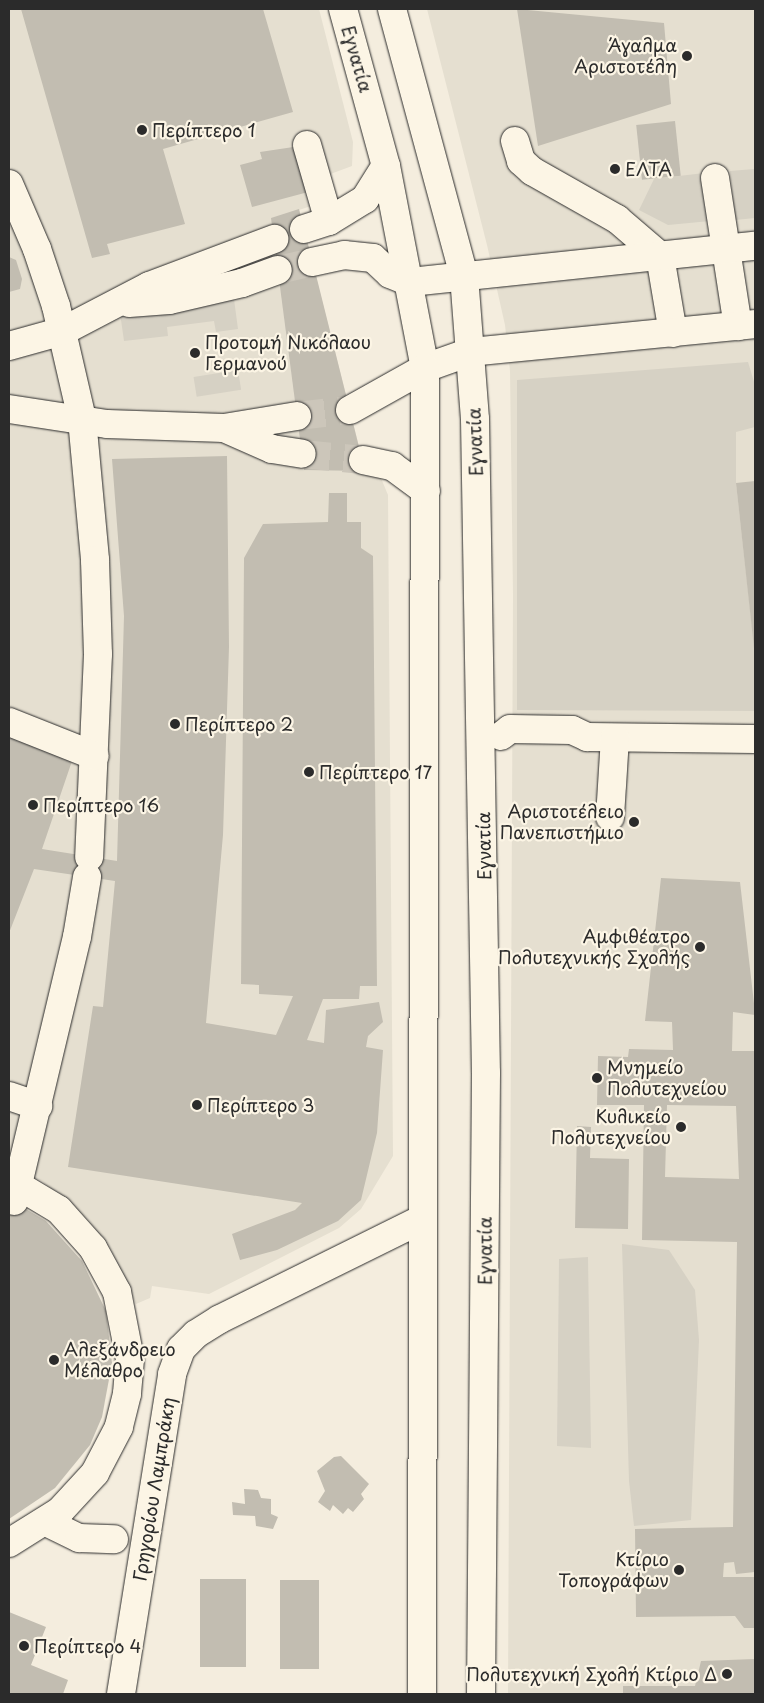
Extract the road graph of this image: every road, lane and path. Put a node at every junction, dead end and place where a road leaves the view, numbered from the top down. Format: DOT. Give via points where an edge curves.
graph roads {
  1 [pos="343,9"];
  2 [pos="392,9"];
  3 [pos="515,141"];
  4 [pos="307,145"];
  5 [pos="386,166"];
  6 [pos="715,178"];
  7 [pos="9,184"];
  8 [pos="274,239"];
  9 [pos="755,246"];
  10 [pos="725,250"];
  11 [pos="660,256"];
  12 [pos="312,262"];
  13 [pos="278,270"];
  14 [pos="464,276"];
  15 [pos="410,282"];
  16 [pos="118,303"];
  17 [pos="746,325"];
  18 [pos="63,331"];
  19 [pos="673,333"];
  20 [pos="9,346"];
  21 [pos="470,352"];
  22 [pos="424,368"];
  23 [pos="9,408"];
  24 [pos="350,410"];
  25 [pos="297,416"];
  26 [pos="82,419"];
  27 [pos="224,428"];
  28 [pos="302,454"];
  29 [pos="363,460"];
  30 [pos="426,491"];
  31 [pos="9,722"];
  32 [pos="491,736"];
  33 [pos="615,738"];
  34 [pos="755,739"];
  35 [pos="95,756"];
  36 [pos="610,818"];
  37 [pos="9,1096"];
  38 [pos="38,1106"];
  39 [pos="14,1188"];
  40 [pos="422,1218"];
  41 [pos="46,1522"];
  42 [pos="114,1539"];
  43 [pos="9,1542"];
  44 [pos="121,1694"];
  45 [pos="422,1694"];
  46 [pos="481,1694"];
  1 -- 5 [label="main road, Εγνατία"];
  2 -- 14 [label="main road, Εγνατία"];
  3 -- 11 [label="main road" via="521,160 532,171 617,218"];
  4 -- 5 [label="main road" via="317,225 370,195"];
  5 -- 15 [label="main road, Εγνατία"];
  6 -- 10 [label="main road"];
  7 -- 18 [label="main road" via="37,249"];
  8 -- 16 [label="main road" via="196,266"];
  9 -- 10 [label="main road"];
  10 -- 11 [label="main road"];
  10 -- 17 [label="main road"];
  11 -- 14 [label="main road"];
  11 -- 19 [label="main road"];
  12 -- 15 [label="main road" via="344,255 373,258 390,274"];
  13 -- 16 [label="main road" via="242,283 169,300"];
  14 -- 15 [label="main road"];
  14 -- 21 [label="main road, Εγνατία"];
  15 -- 22 [label="main road, Εγνατία"];
  16 -- 18 [label="main road"];
  17 -- 19 [label="main road"];
  18 -- 20 [label="main road"];
  18 -- 26 [label="main road"];
  19 -- 21 [label="main road"];
  21 -- 22 [label="main road"];
  21 -- 32 [label="main road, Εγνατία"];
  22 -- 24 [label="main road"];
  22 -- 30 [label="main road, Εγνατία"];
  23 -- 26 [label="main road"];
  25 -- 27 [label="main road"];
  26 -- 27 [label="main road" via="107,424"];
  26 -- 35 [label="main road" via="97,597"];
  27 -- 28 [label="main road" via="272,449"];
  29 -- 30 [label="main road" via="392,466"];
  30 -- 40 [label="main road, Εγνατία"];
  31 -- 35 [label="main road"];
  32 -- 33 [label="main road" via="510,729 572,730 587,737"];
  32 -- 46 [label="main road, Εγνατία"];
  33 -- 34 [label="main road"];
  33 -- 36 [label="main road"];
  35 -- 38 [label="main road" via="88,867 77,937"];
  37 -- 38 [label="main road"];
  38 -- 39 [label="main road"];
  39 -- 41 [label="main road" via="59,1210 94,1248 117,1292 129,1342 127,1394 113,1440 84,1487"];
  40 -- 44 [label="main road, Γρηγορίου Λαμπράκη" via="220,1319 196,1334 181,1349 172,1374"];
  40 -- 45 [label="main road, Εγνατία"];
  41 -- 42 [label="main road" via="79,1538"];
  41 -- 43 [label="main road"];
}
